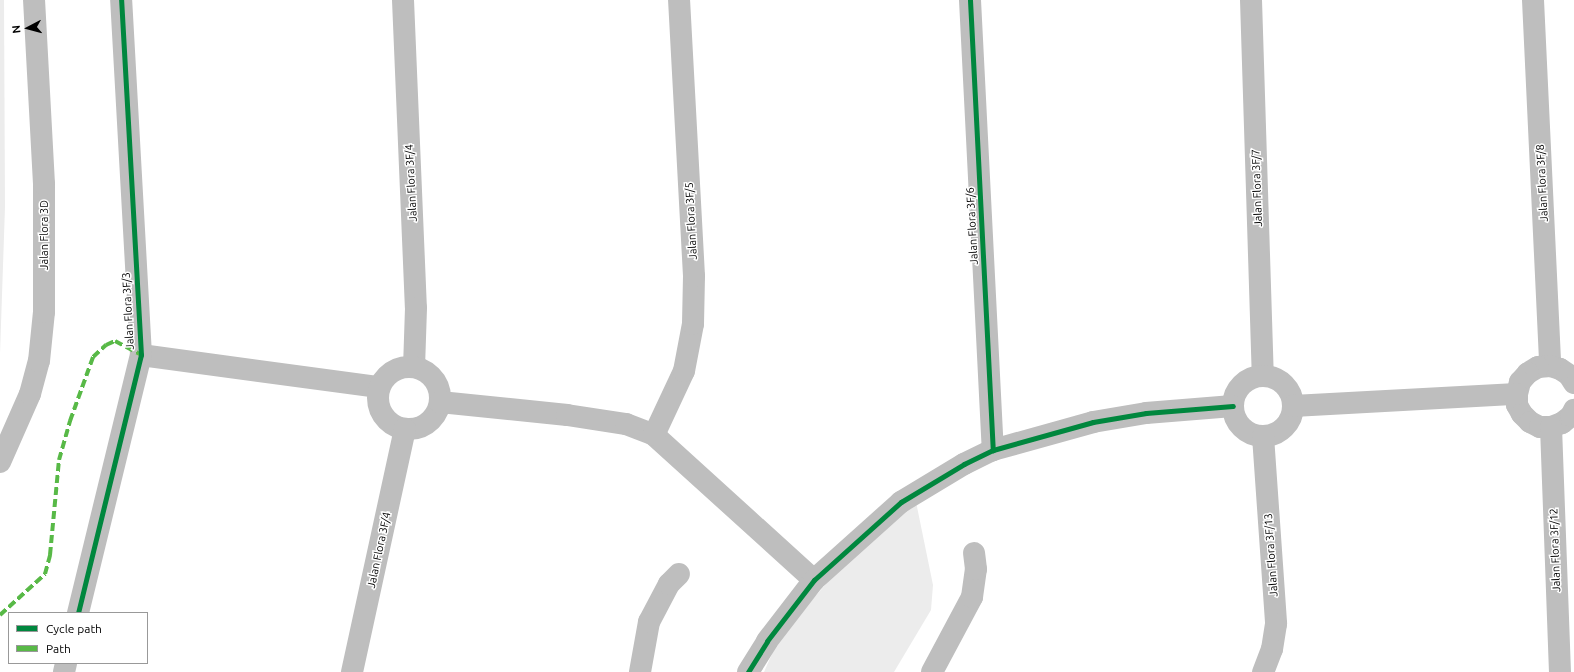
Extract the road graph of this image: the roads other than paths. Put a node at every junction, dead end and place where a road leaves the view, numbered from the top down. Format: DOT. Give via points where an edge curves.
graph roads {
  1 [pos="34,0"];
  2 [pos="121,0"];
  3 [pos="402,0"];
  4 [pos="679,0"];
  5 [pos="970,0"];
  6 [pos="1251,0"];
  7 [pos="1533,0"];
  8 [pos="141,355"];
  9 [pos="1550,366"];
  10 [pos="414,367"];
  11 [pos="1263,376"];
  12 [pos="1574,383"];
  13 [pos="379,387"];
  14 [pos="1517,394"];
  15 [pos="440,402"];
  16 [pos="1233,406"];
  17 [pos="1293,406"];
  18 [pos="1574,410"];
  19 [pos="1551,427"];
  20 [pos="405,429"];
  21 [pos="654,435"];
  22 [pos="1263,436"];
  23 [pos="993,450"];
  24 [pos="0,462"];
  25 [pos="974,553"];
  26 [pos="680,574"];
  27 [pos="814,580"];
  28 [pos="78,612"];
  29 [pos="352,672"];
  30 [pos="640,672"];
  31 [pos="748,672"];
  32 [pos="932,672"];
  33 [pos="1264,672"];
  34 [pos="1560,672"];
  1 -- 24 [label="street, Jalan Flora 3D" via="44,184 44,312 39,361 30,394"];
  2 -- 8 [label="street, Jalan Flora 3F/3"];
  3 -- 10 [label="street, Jalan Flora 3F/4" via="416,301"];
  4 -- 21 [label="street, Jalan Flora 3F/5" via="694,276 693,324 684,371"];
  5 -- 23 [label="street, Jalan Flora 3F/6"];
  6 -- 11 [label="street, Jalan Flora 3F/7"];
  7 -- 9 [label="street, Jalan Flora 3F/8"];
  8 -- 13 [label="street"];
  8 -- 28 [label="street, Jalan Flora 3F/3"];
  9 -- 12 [label="street" via="1569,374"];
  9 -- 14 [label="street" via="1538,367 1528,373 1520,382"];
  10 -- 13 [label="street" via="392,371"];
  10 -- 15 [label="street" via="423,370 433,379"];
  11 -- 16 [label="street" via="1252,378 1242,385 1235,395"];
  11 -- 17 [label="street" via="1284,385 1291,395"];
  13 -- 20 [label="street" via="379,409 385,419 394,426"];
  14 -- 17 [label="street"];
  14 -- 19 [label="street" via="1517,405 1530,422 1540,427"];
  15 -- 20 [label="street" via="437,411 428,422 415,429"];
  15 -- 21 [label="street" via="567,415 626,424"];
  16 -- 22 [label="street" via="1242,428 1251,434"];
  16 -- 23 [label="street" via="1146,413 1093,422"];
  17 -- 22 [label="street" via="1284,428 1274,434"];
  18 -- 19 [label="street" via="1562,423"];
  19 -- 34 [label="street, Jalan Flora 3F/12"];
  20 -- 29 [label="street, Jalan Flora 3F/4"];
  21 -- 27 [label="street"];
  22 -- 33 [label="street, Jalan Flora 3F/13" via="1276,624 1272,649"];
  23 -- 27 [label="street" via="964,464 901,502"];
  25 -- 32 [label="street" via="976,569 972,597"];
  26 -- 30 [label="street" via="668,584 649,622"];
  27 -- 31 [label="street" via="767,641"];
}
